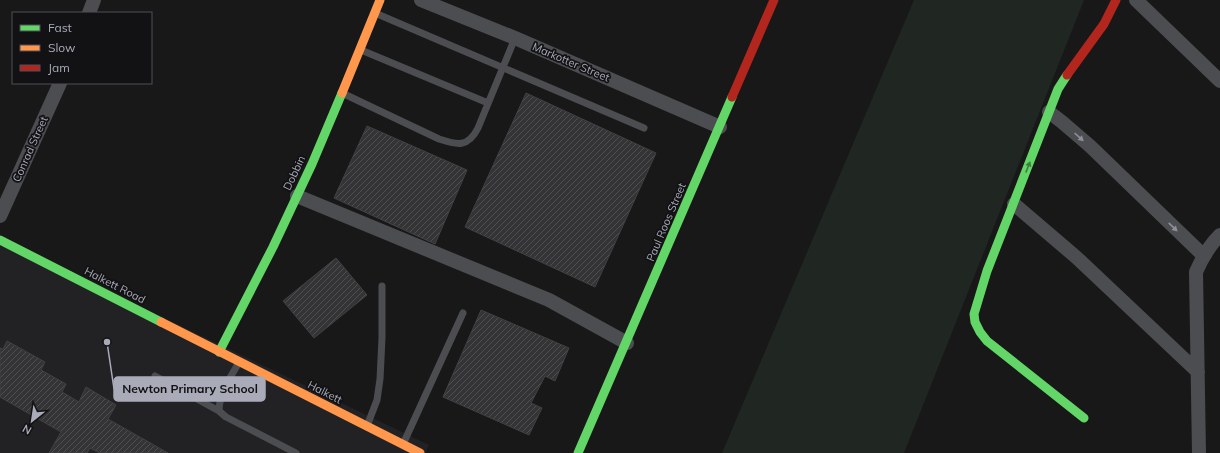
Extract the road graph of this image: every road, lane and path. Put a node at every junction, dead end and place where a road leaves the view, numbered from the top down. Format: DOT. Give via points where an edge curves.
graph roads {
  1 [pos="94,0"];
  2 [pos="380,0"];
  3 [pos="421,0"];
  4 [pos="774,0"];
  5 [pos="1116,0"];
  6 [pos="1136,0"];
  7 [pos="89,12"];
  8 [pos="375,13"];
  9 [pos="515,38"];
  10 [pos="360,50"];
  11 [pos="503,67"];
  12 [pos="1220,81"];
  13 [pos="60,84"];
  14 [pos="342,93"];
  15 [pos="488,103"];
  16 [pos="1049,112"];
  17 [pos="720,126"];
  18 [pos="644,128"];
  19 [pos="297,196"];
  20 [pos="1014,204"];
  21 [pos="0,216"];
  22 [pos="1220,235"];
  23 [pos="0,240"];
  24 [pos="1204,256"];
  25 [pos="382,286"];
  26 [pos="463,313"];
  27 [pos="626,343"];
  28 [pos="219,352"];
  29 [pos="239,362"];
  30 [pos="1198,372"];
  31 [pos="155,376"];
  32 [pos="219,410"];
  33 [pos="1084,418"];
  34 [pos="367,426"];
  35 [pos="403,444"];
  36 [pos="296,453"];
  37 [pos="420,453"];
  38 [pos="578,453"];
  39 [pos="1199,453"];
  1 -- 7 [label="street"];
  2 -- 8 [label="street, Dobbin"];
  3 -- 9 [label="street, Markotter Street"];
  4 -- 17 [label="street, Paul Roos Street"];
  5 -- 16 [label="street" via="1065,76"];
  6 -- 12 [label="street"];
  8 -- 10 [label="street, Dobbin"];
  8 -- 11 [label="lane"];
  9 -- 11 [label="lane"];
  9 -- 17 [label="street, Markotter Street"];
  10 -- 14 [label="street, Dobbin"];
  10 -- 15 [label="lane"];
  11 -- 15 [label="lane"];
  11 -- 18 [label="lane"];
  13 -- 21 [label="street, Conrad Street"];
  14 -- 15 [label="lane" via="438,139 461,144 474,136"];
  14 -- 19 [label="street, Dobbin"];
  20 -- 16 [label="street, one-way"];
  16 -- 24 [label="street, one-way" via="1090,146"];
  17 -- 27 [label="street, Paul Roos Street"];
  19 -- 27 [label="street" via="549,300"];
  19 -- 28 [label="street, Dobbin"];
  20 -- 30 [label="street" via="1076,257"];
  20 -- 33 [label="street" via="987,271 974,314 975,322 980,332 1002,354"];
  22 -- 24 [label="street"];
  23 -- 28 [label="street, Halkett Road"];
  24 -- 30 [label="street" via="1196,272"];
  25 -- 34 [label="lane" via="380,379 377,400"];
  26 -- 35 [label="lane"];
  27 -- 38 [label="street, Paul Roos Street"];
  28 -- 29 [label="street, Halkett"];
  29 -- 32 [label="lane" via="227,382"];
  29 -- 34 [label="street, Halkett"];
  30 -- 39 [label="street"];
  31 -- 32 [label="lane"];
  32 -- 36 [label="lane" via="226,417"];
  34 -- 35 [label="street, Halkett"];
  35 -- 37 [label="street, Halkett"];
}
